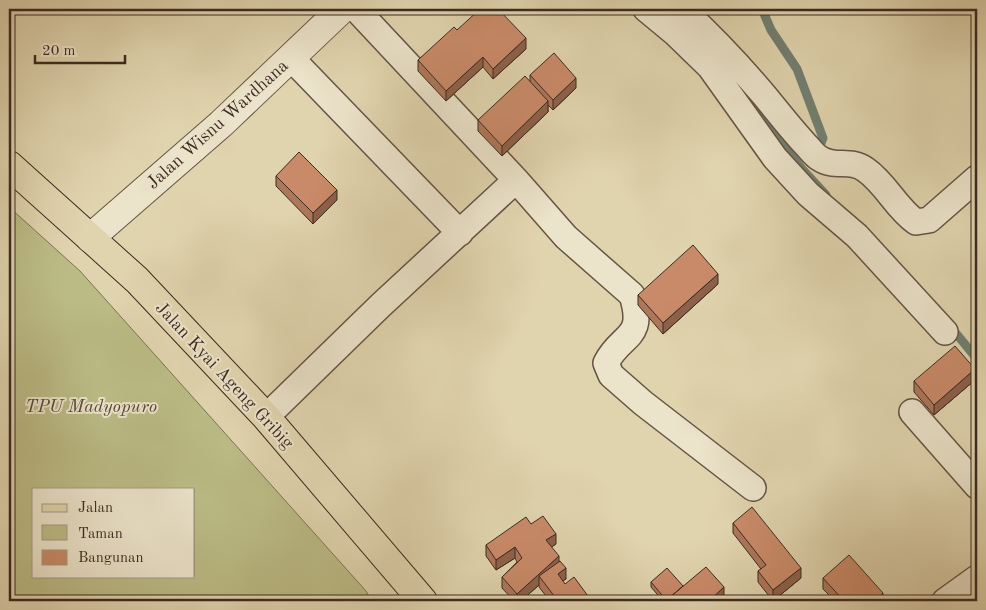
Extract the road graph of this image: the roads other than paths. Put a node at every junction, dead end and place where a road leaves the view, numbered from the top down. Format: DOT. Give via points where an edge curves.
graph roads {
  1 [pos="342,9"];
  2 [pos="356,9"];
  3 [pos="646,9"];
  4 [pos="682,9"];
  5 [pos="291,58"];
  6 [pos="9,165"];
  7 [pos="816,170"];
  8 [pos="977,178"];
  9 [pos="516,180"];
  10 [pos="460,233"];
  11 [pos="90,238"];
  12 [pos="945,332"];
  13 [pos="912,412"];
  14 [pos="266,417"];
  15 [pos="977,486"];
  16 [pos="753,488"];
  17 [pos="977,578"];
  18 [pos="423,601"];
  19 [pos="945,601"];
  1 -- 5 [label="street, Jalan Wisnu Wardhana"];
  2 -- 9 [label="street"];
  3 -- 7 [label="street" via="710,67 775,158"];
  4 -- 7 [label="street" via="747,75"];
  5 -- 10 [label="street"];
  5 -- 11 [label="street, Jalan Wisnu Wardhana"];
  6 -- 11 [label="main road, Jalan Kyai Ageng Gribig"];
  7 -- 8 [label="street" via="849,162 865,168 916,222 929,220"];
  7 -- 12 [label="street" via="858,236"];
  9 -- 10 [label="street"];
  9 -- 16 [label="street" via="566,237 632,295 636,308 634,331 610,355 606,363 611,375"];
  10 -- 14 [label="street"];
  11 -- 14 [label="main road, Jalan Kyai Ageng Gribig" via="137,280"];
  13 -- 15 [label="street"];
  14 -- 18 [label="main road, Jalan Kyai Ageng Gribig"];
  17 -- 19 [label="street"];
}
